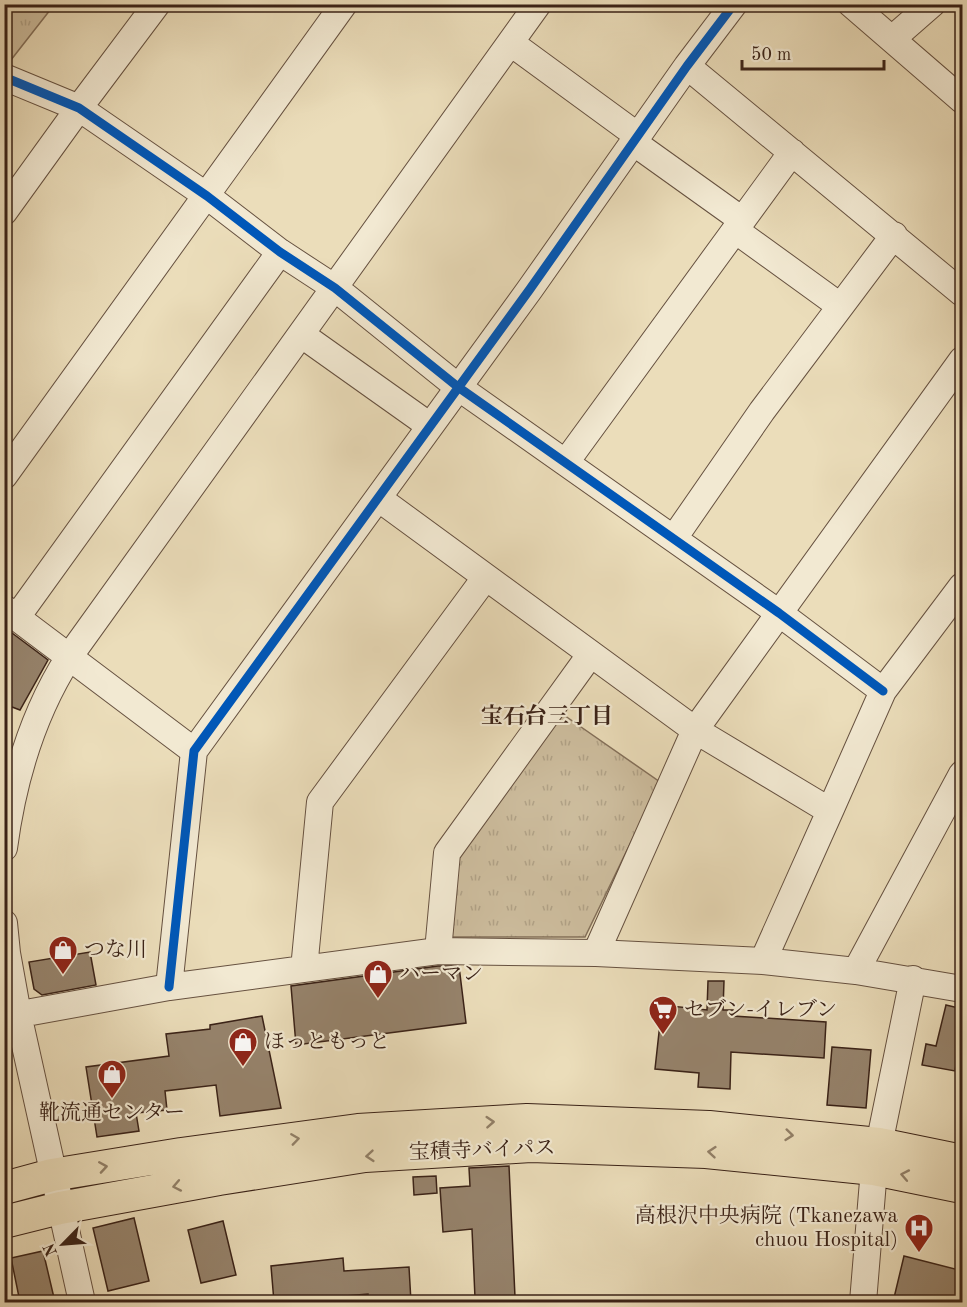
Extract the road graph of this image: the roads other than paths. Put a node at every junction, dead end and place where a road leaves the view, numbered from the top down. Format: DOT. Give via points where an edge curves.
graph roads {
  1 [pos="157,4"];
  2 [pos="344,4"];
  3 [pos="538,4"];
  4 [pos="734,4"];
  5 [pos="851,4"];
  6 [pos="932,4"];
  7 [pos="892,39"];
  8 [pos="511,43"];
  9 [pos="687,66"];
  10 [pos="4,78"];
  11 [pos="963,100"];
  12 [pos="78,108"];
  13 [pos="635,139"];
  14 [pos="792,152"];
  15 [pos="207,196"];
  16 [pos="4,212"];
  17 [pos="738,225"];
  18 [pos="894,235"];
  19 [pos="280,252"];
  20 [pos="335,288"];
  21 [pos="963,293"];
  22 [pos="840,306"];
  23 [pos="302,335"];
  24 [pos="963,360"];
  25 [pos="458,387"];
  26 [pos="430,426"];
  27 [pos="566,462"];
  28 [pos="4,476"];
  29 [pos="378,498"];
  30 [pos="674,538"];
  31 [pos="485,578"];
  32 [pos="963,586"];
  33 [pos="11,612"];
  34 [pos="780,613"];
  35 [pos="590,655"];
  36 [pos="69,657"];
  37 [pos="883,691"];
  38 [pos="695,730"];
  39 [pos="195,751"];
  40 [pos="963,774"];
  41 [pos="830,811"];
  42 [pos="4,848"];
  43 [pos="4,923"];
  44 [pos="438,951"];
  45 [pos="596,953"];
  46 [pos="763,961"];
  47 [pos="304,969"];
  48 [pos="856,971"];
  49 [pos="913,979"];
  50 [pos="169,987"];
  51 [pos="963,989"];
  52 [pos="11,1016"];
  53 [pos="876,1157"];
  54 [pos="963,1161"];
  55 [pos="52,1175"];
  56 [pos="963,1187"];
  57 [pos="4,1188"];
  58 [pos="60,1208"];
  59 [pos="4,1222"];
  60 [pos="82,1302"];
  61 [pos="863,1302"];
  1 -- 12 [label="street"];
  2 -- 15 [label="street"];
  3 -- 8 [label="street"];
  4 -- 9 [label="street"];
  5 -- 7 [label="street"];
  6 -- 7 [label="street"];
  7 -- 11 [label="street"];
  8 -- 13 [label="street"];
  8 -- 20 [label="street"];
  9 -- 13 [label="street"];
  9 -- 14 [label="street"];
  10 -- 12 [label="street"];
  12 -- 15 [label="street"];
  12 -- 16 [label="street"];
  13 -- 17 [label="street"];
  13 -- 25 [label="street"];
  14 -- 17 [label="street"];
  14 -- 18 [label="street"];
  15 -- 19 [label="street"];
  15 -- 28 [label="street"];
  17 -- 22 [label="street"];
  17 -- 27 [label="street"];
  18 -- 21 [label="street"];
  18 -- 22 [label="street"];
  19 -- 20 [label="street"];
  19 -- 33 [label="street"];
  20 -- 23 [label="street"];
  20 -- 25 [label="street"];
  22 -- 30 [label="street"];
  23 -- 26 [label="street"];
  23 -- 36 [label="street"];
  24 -- 34 [label="street"];
  25 -- 26 [label="street"];
  25 -- 27 [label="street"];
  26 -- 29 [label="street"];
  27 -- 30 [label="street"];
  29 -- 31 [label="street"];
  29 -- 39 [label="street"];
  30 -- 34 [label="street"];
  31 -- 35 [label="street"];
  31 -- 47 [label="street" via="320,802"];
  32 -- 37 [label="street"];
  33 -- 36 [label="street"];
  34 -- 37 [label="street"];
  34 -- 38 [label="street"];
  35 -- 38 [label="street"];
  35 -- 44 [label="street" via="447,853"];
  36 -- 39 [label="street"];
  36 -- 42 [label="street" via="39,710 19,769"];
  37 -- 41 [label="street"];
  38 -- 41 [label="street"];
  38 -- 45 [label="street"];
  39 -- 50 [label="street"];
  40 -- 48 [label="street"];
  41 -- 46 [label="street"];
  43 -- 52 [label="street"];
  44 -- 45 [label="street"];
  44 -- 47 [label="street"];
  45 -- 46 [label="street"];
  46 -- 48 [label="street"];
  47 -- 50 [label="street"];
  48 -- 49 [label="street"];
  49 -- 51 [label="street"];
  49 -- 53 [label="street"];
  50 -- 52 [label="street"];
  52 -- 55 [label="street"];
  53 -- 54 [label="main road, 宝積寺バイパス"];
  55 -- 53 [label="main road, 宝積寺バイパス, one-way" via="358,1130 527,1120 709,1127"];
  56 -- 53 [label="main road, 宝積寺バイパス, one-way"];
  53 -- 58 [label="main road, 宝積寺バイパス, one-way" via="531,1146 365,1156"];
  53 -- 61 [label="street"];
  55 -- 57 [label="main road, 宝積寺バイパス"];
  55 -- 58 [label="street"];
  58 -- 59 [label="main road, 宝積寺バイパス"];
  58 -- 60 [label="street"];
}
